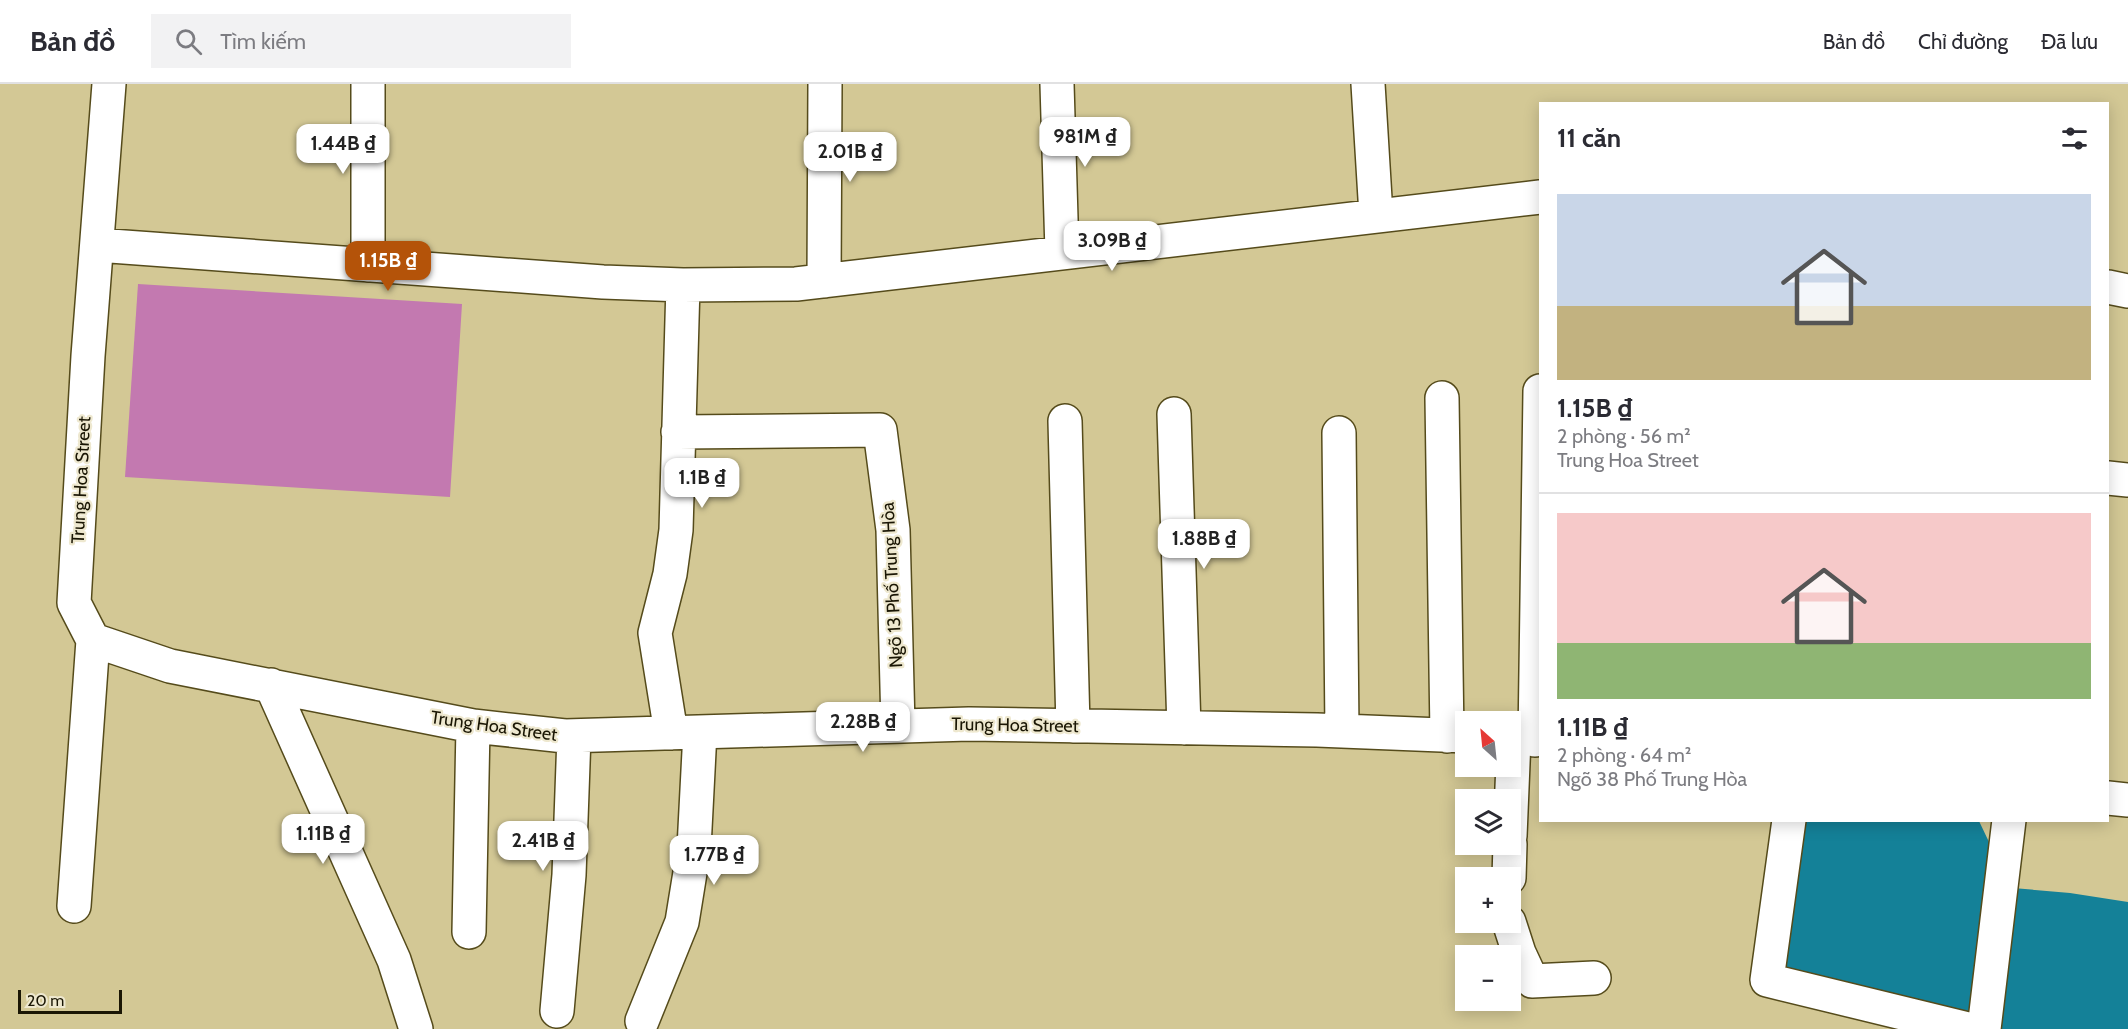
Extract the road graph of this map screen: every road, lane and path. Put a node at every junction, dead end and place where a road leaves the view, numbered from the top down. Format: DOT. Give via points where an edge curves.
graph roads {
  1 [pos="109,84"];
  2 [pos="368,84"];
  3 [pos="825,84"];
  4 [pos="1057,84"];
  5 [pos="1368,84"];
  6 [pos="1539,197"];
  7 [pos="1376,215"];
  8 [pos="97,245"];
  9 [pos="1062,252"];
  10 [pos="368,265"];
  11 [pos="824,281"];
  12 [pos="683,285"];
  13 [pos="2109,287"];
  14 [pos="2128,291"];
  15 [pos="1442,398"];
  16 [pos="1174,414"];
  17 [pos="1539,415"];
  18 [pos="1065,421"];
  19 [pos="678,432"];
  20 [pos="1339,433"];
  21 [pos="2109,478"];
  22 [pos="2128,480"];
  23 [pos="93,640"];
  24 [pos="271,685"];
  25 [pos="1455,712"];
  26 [pos="473,726"];
  27 [pos="898,726"];
  28 [pos="1073,726"];
  29 [pos="1184,728"];
  30 [pos="1342,731"];
  31 [pos="686,732"];
  32 [pos="574,736"];
  33 [pos="1455,736"];
  34 [pos="1525,739"];
  35 [pos="1517,789"];
  36 [pos="2109,798"];
  37 [pos="2128,800"];
  38 [pos="1789,822"];
  39 [pos="2009,822"];
  40 [pos="74,906"];
  41 [pos="469,932"];
  42 [pos="1513,933"];
  43 [pos="1594,978"];
  44 [pos="557,1011"];
  45 [pos="642,1021"];
  46 [pos="416,1029"];
  47 [pos="1968,1029"];
  48 [pos="1984,1029"];
  1 -- 8 [label="street, Trung Hoa Street"];
  2 -- 10 [label="street"];
  3 -- 11 [label="street"];
  4 -- 9 [label="street"];
  5 -- 7 [label="street"];
  6 -- 7 [label="street"];
  7 -- 9 [label="street"];
  8 -- 10 [label="street"];
  8 -- 23 [label="street, Trung Hoa Street" via="74,603"];
  9 -- 11 [label="street"];
  10 -- 12 [label="street"];
  11 -- 12 [label="street"];
  12 -- 19 [label="street"];
  13 -- 14 [label="street"];
  15 -- 25 [label="street"];
  16 -- 29 [label="street"];
  17 -- 34 [label="street"];
  18 -- 28 [label="street"];
  19 -- 27 [label="street, Ngõ 13 Phố Trung Hòa" via="880,430 893,530"];
  19 -- 31 [label="street" via="676,531 655,633"];
  20 -- 30 [label="street"];
  21 -- 22 [label="street"];
  23 -- 24 [label="street, Trung Hoa Street" via="170,666"];
  23 -- 40 [label="street"];
  24 -- 26 [label="street, Trung Hoa Street"];
  24 -- 46 [label="street" via="394,960"];
  26 -- 32 [label="street, Trung Hoa Street"];
  26 -- 41 [label="street"];
  27 -- 28 [label="street, Trung Hoa Street"];
  27 -- 31 [label="street, Trung Hoa Street"];
  28 -- 29 [label="street, Trung Hoa Street"];
  29 -- 30 [label="street, Trung Hoa Street"];
  30 -- 33 [label="street, Trung Hoa Street"];
  31 -- 32 [label="street, Trung Hoa Street"];
  31 -- 45 [label="street" via="694,848 682,922"];
  32 -- 44 [label="street" via="569,875"];
  34 -- 35 [label="street"];
  36 -- 37 [label="street"];
  38 -- 47 [label="street" via="1767,980"];
  39 -- 48 [label="street"];
  42 -- 43 [label="street" via="1532,981"];
}
